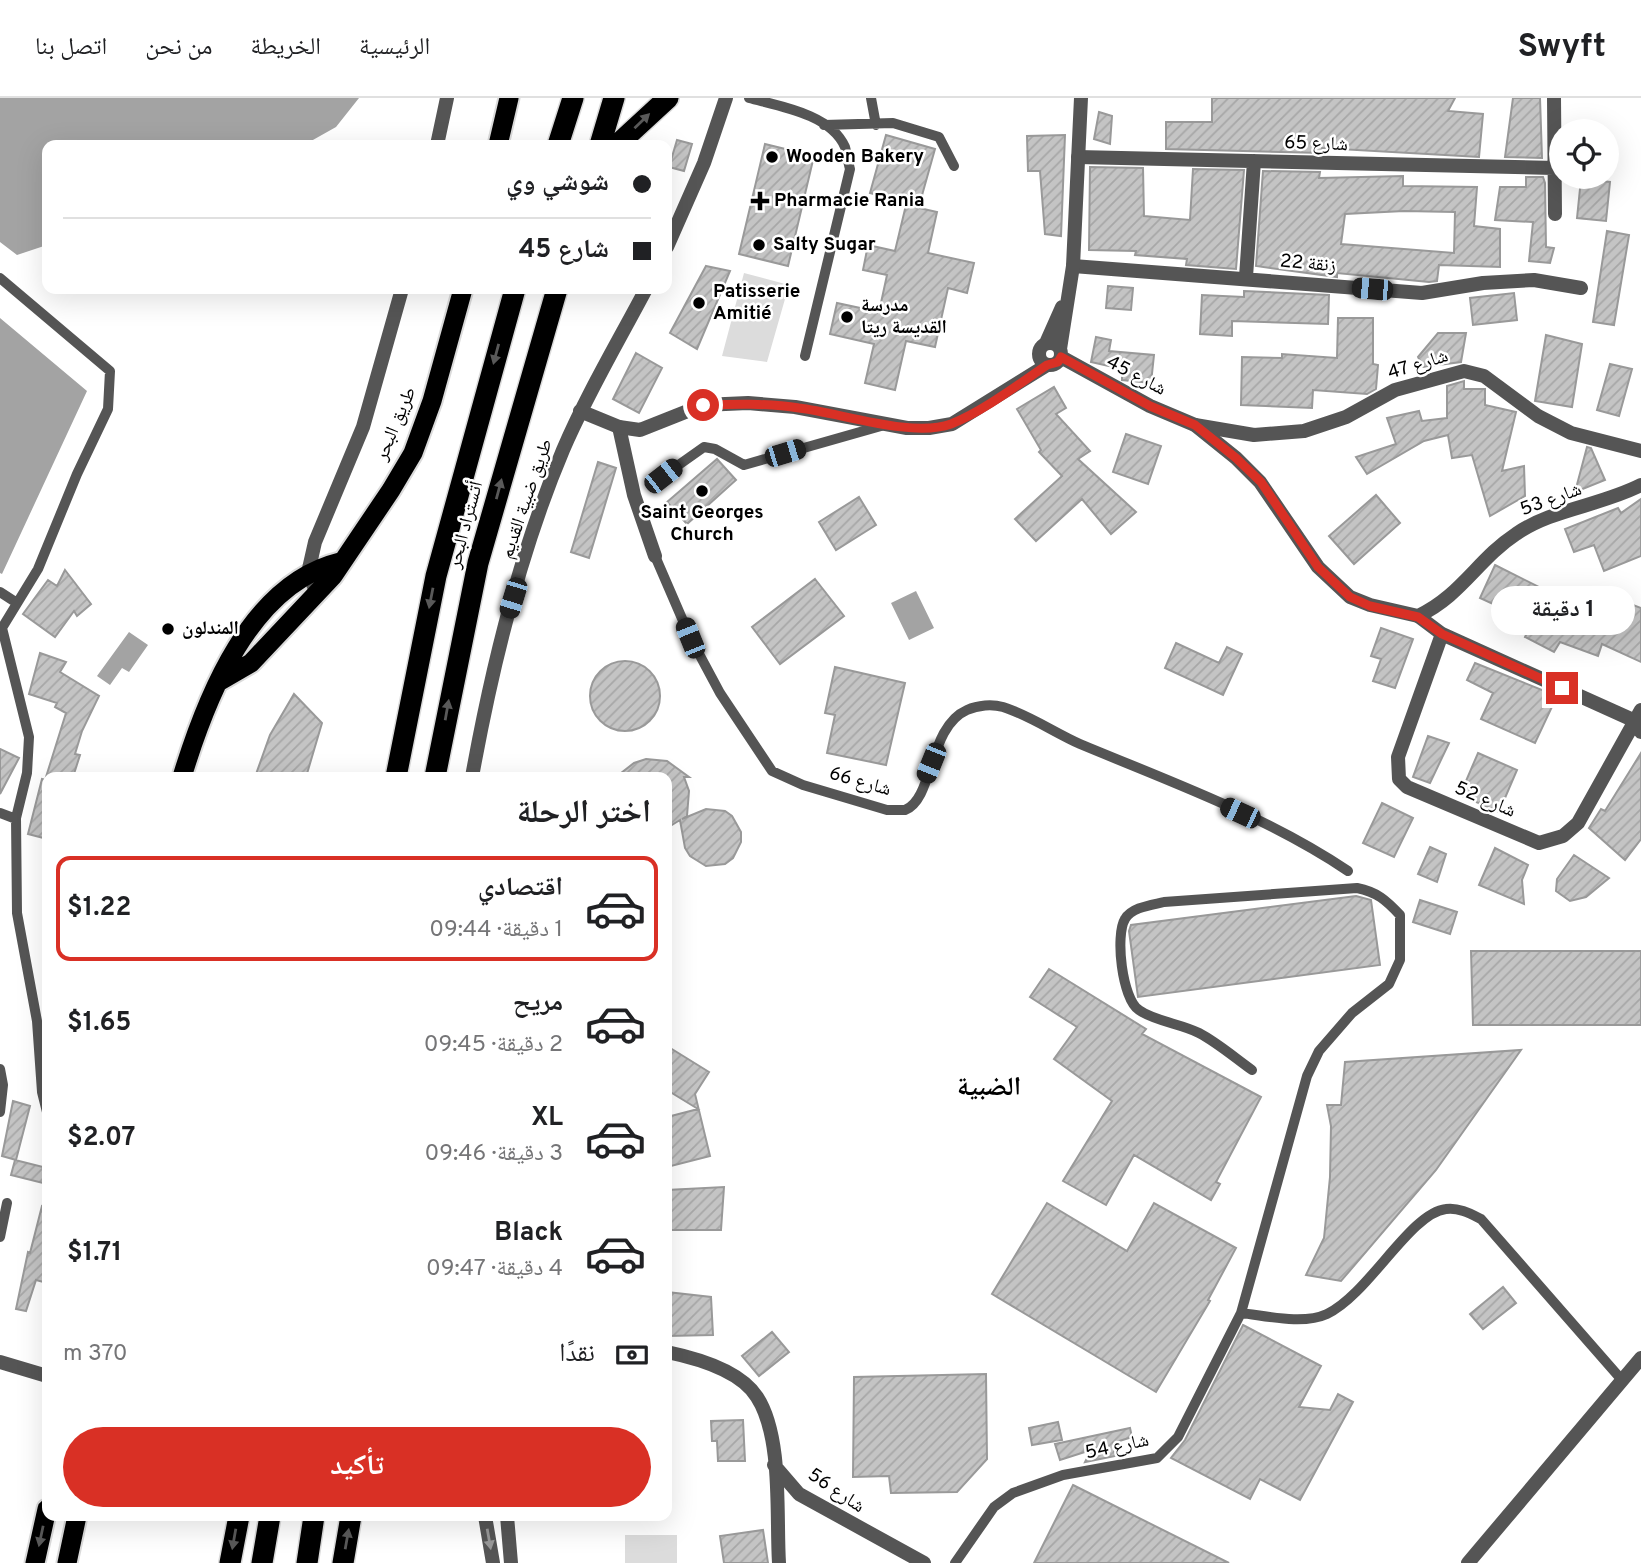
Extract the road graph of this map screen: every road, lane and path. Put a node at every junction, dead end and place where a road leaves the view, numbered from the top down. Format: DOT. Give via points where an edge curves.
graph roads {
  1 [pos="447,98"];
  2 [pos="509,98"];
  3 [pos="573,98"];
  4 [pos="614,98"];
  5 [pos="668,98"];
  6 [pos="726,98"];
  7 [pos="749,98"];
  8 [pos="871,98"];
  9 [pos="1081,98"];
  10 [pos="1554,98"];
  11 [pos="1554,119"];
  12 [pos="824,125"];
  13 [pos="876,125"];
  14 [pos="438,140"];
  15 [pos="499,140"];
  16 [pos="560,140"];
  17 [pos="601,140"];
  18 [pos="622,140"];
  19 [pos="1078,157"];
  20 [pos="1254,161"];
  21 [pos="954,166"];
  22 [pos="1549,169"];
  23 [pos="1554,189"];
  24 [pos="1555,214"];
  25 [pos="672,236"];
  26 [pos="1073,266"];
  27 [pos="0,278"];
  28 [pos="1246,278"];
  29 [pos="1581,288"];
  30 [pos="1070,290"];
  31 [pos="401,294"];
  32 [pos="462,294"];
  33 [pos="514,294"];
  34 [pos="557,294"];
  35 [pos="643,294"];
  36 [pos="1061,353"];
  37 [pos="1044,355"];
  38 [pos="805,356"];
  39 [pos="580,411"];
  40 [pos="888,424"];
  41 [pos="1195,425"];
  42 [pos="619,427"];
  43 [pos="1641,451"];
  44 [pos="663,476"];
  45 [pos="1641,485"];
  46 [pos="655,556"];
  47 [pos="312,582"];
  48 [pos="0,592"];
  49 [pos="17,603"];
  50 [pos="1418,617"];
  51 [pos="254,621"];
  52 [pos="1442,634"];
  53 [pos="276,637"];
  54 [pos="220,681"];
  55 [pos="1638,721"];
  56 [pos="184,772"];
  57 [pos="397,772"];
  58 [pos="436,772"];
  59 [pos="473,772"];
  60 [pos="0,813"];
  61 [pos="16,819"];
  62 [pos="1348,871"];
  63 [pos="0,1069"];
  64 [pos="1252,1070"];
  65 [pos="42,1092"];
  66 [pos="0,1112"];
  67 [pos="8,1203"];
  68 [pos="0,1237"];
  69 [pos="1241,1313"];
  70 [pos="672,1353"];
  71 [pos="1641,1357"];
  72 [pos="0,1362"];
  73 [pos="42,1375"];
  74 [pos="1621,1378"];
  75 [pos="774,1465"];
  76 [pos="44,1521"];
  77 [pos="76,1521"];
  78 [pos="238,1521"];
  79 [pos="269,1521"];
  80 [pos="313,1521"];
  81 [pos="350,1521"];
  82 [pos="486,1521"];
  83 [pos="507,1521"];
  84 [pos="35,1563"];
  85 [pos="67,1563"];
  86 [pos="230,1563"];
  87 [pos="262,1563"];
  88 [pos="307,1563"];
  89 [pos="343,1563"];
  90 [pos="493,1563"];
  91 [pos="511,1563"];
  92 [pos="779,1563"];
  93 [pos="924,1563"];
  94 [pos="955,1563"];
  95 [pos="1468,1563"];
  1 -- 14 [label="street"];
  2 -- 15 [label="highway"];
  3 -- 16 [label="highway"];
  4 -- 17 [label="highway"];
  18 -- 5 [label="highway, one-way"];
  6 -- 25 [label="street"];
  7 -- 12 [label="lane" via="797,111"];
  8 -- 13 [label="lane"];
  9 -- 19 [label="street"];
  10 -- 11 [label="street"];
  12 -- 13 [label="lane"];
  12 -- 38 [label="lane" via="844,145 850,169"];
  13 -- 21 [label="lane" via="893,123 939,137"];
  19 -- 20 [label="street, شارع 65"];
  19 -- 26 [label="street"];
  20 -- 22 [label="street, شارع 65"];
  20 -- 28 [label="street"];
  23 -- 24 [label="street"];
  26 -- 28 [label="street, زنقة 22"];
  26 -- 30 [label="street"];
  27 -- 49 [label="lane" via="110,371 111,382 108,409 38,569"];
  28 -- 29 [label="street, زنقة 22" via="1422,293 1534,281"];
  30 -- 36 [label="street"];
  30 -- 37 [label="street"];
  31 -- 47 [label="street, طريق البحر" via="363,427 315,542"];
  32 -- 47 [label="highway, طريق البحر" via="413,453 340,562"];
  33 -- 57 [label="highway, أتستراد البحر, one-way" via="436,576"];
  58 -- 34 [label="highway, أتستراد البحر, one-way" via="478,563"];
  35 -- 39 [label="street, طريق ضبية القديم"];
  36 -- 37 [label="street" via="1055,364"];
  36 -- 37 [label="street, شارع 45" via="1054,343"];
  36 -- 41 [label="street, شارع 45" via="1150,406"];
  37 -- 40 [label="street" via="1018,385 952,424 929,428"];
  39 -- 42 [label="street"];
  39 -- 59 [label="street, طريق ضبية القديم" via="544,500 491,671"];
  40 -- 42 [label="street" via="748,403 703,405 640,430"];
  40 -- 44 [label="lane" via="744,465 704,447"];
  41 -- 43 [label="street, شارع 47" via="1254,435 1304,431 1346,417 1395,390 1464,371 1485,376 1538,416 1571,433"];
  41 -- 50 [label="street" via="1261,482 1335,585 1370,606"];
  42 -- 46 [label="street, شارع 66" via="634,495"];
  45 -- 50 [label="street, شارع 53" via="1613,500 1537,521 1501,545 1454,594"];
  46 -- 62 [label="lane, شارع 66" via="690,638 720,693 767,764 783,778 887,810 905,810 919,797 946,728 965,711 994,705 1274,828"];
  47 -- 51 [label="highway"];
  47 -- 53 [label="highway"];
  48 -- 49 [label="lane"];
  49 -- 61 [label="lane" via="2,628 29,737 27,773"];
  50 -- 52 [label="street"];
  51 -- 53 [label="highway"];
  51 -- 54 [label="highway"];
  52 -- 55 [label="street"];
  52 -- 55 [label="street, شارع 52" via="1398,757 1399,779 1407,787 1539,843 1552,842 1578,823"];
  53 -- 54 [label="highway" via="251,663"];
  54 -- 56 [label="highway" via="199,724"];
  60 -- 61 [label="lane"];
  61 -- 65 [label="lane" via="17,913 37,1021"];
  63 -- 66 [label="lane"];
  64 -- 69 [label="lane, شارع 54" via="1199,1033 1139,1010 1132,1002 1121,964 1125,918 1164,902 1343,889 1374,891 1400,915 1400,960 1389,984 1352,1013 1319,1051 1307,1076"];
  67 -- 68 [label="lane"];
  69 -- 74 [label="lane" via="1288,1319 1324,1315 1368,1282 1423,1219 1438,1210 1455,1209 1481,1219"];
  69 -- 94 [label="lane, شارع 54" via="1166,1452 1125,1466 1063,1475 1013,1493 994,1507"];
  70 -- 75 [label="street" via="733,1375 757,1395 769,1424"];
  71 -- 74 [label="street"];
  72 -- 73 [label="street"];
  74 -- 95 [label="street"];
  75 -- 92 [label="street"];
  75 -- 93 [label="street, شارع 56" via="799,1494"];
  76 -- 84 [label="highway, one-way"];
  77 -- 85 [label="highway"];
  78 -- 86 [label="highway, one-way"];
  79 -- 87 [label="highway"];
  80 -- 88 [label="highway"];
  89 -- 81 [label="highway, one-way"];
  82 -- 90 [label="street, one-way"];
  83 -- 91 [label="street"];
}
